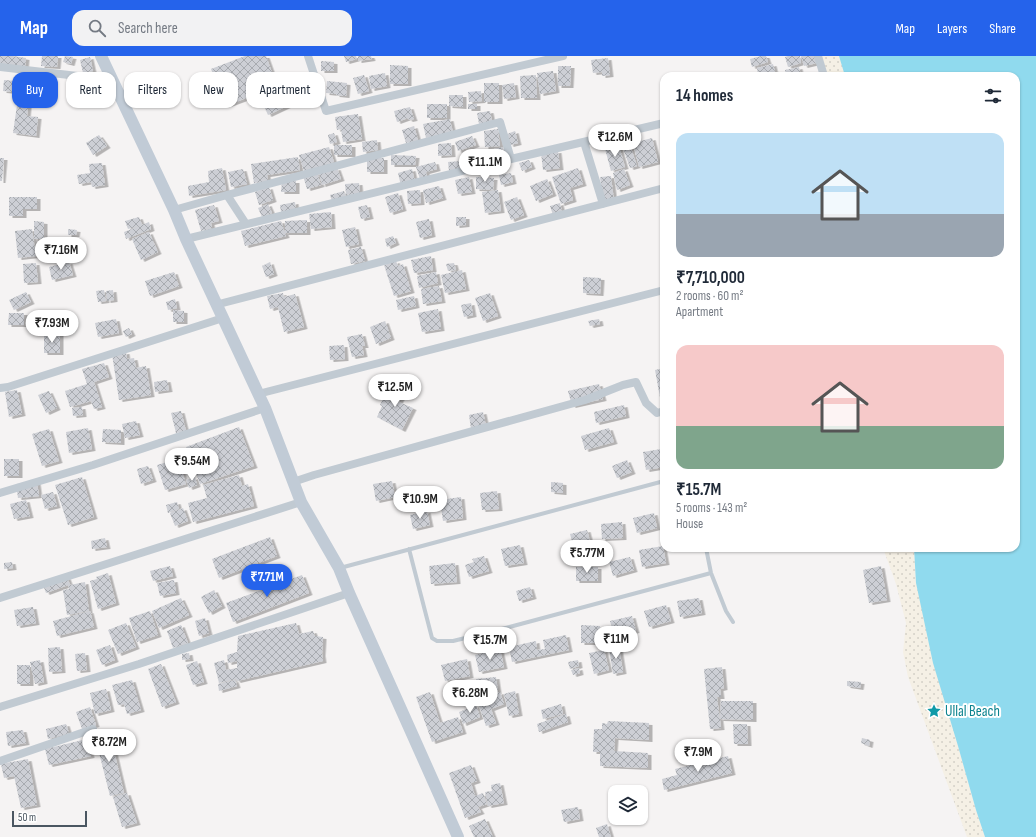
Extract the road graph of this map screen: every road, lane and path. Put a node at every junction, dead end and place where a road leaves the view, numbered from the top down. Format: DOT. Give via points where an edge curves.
graph roads {
  1 [pos="101,56"];
  2 [pos="308,56"];
  3 [pos="563,56"];
  4 [pos="818,56"];
  5 [pos="0,67"];
  6 [pos="108,72"];
  7 [pos="823,72"];
  8 [pos="66,75"];
  9 [pos="116,88"];
  10 [pos="660,124"];
  11 [pos="584,142"];
  12 [pos="511,159"];
  13 [pos="660,189"];
  14 [pos="227,195"];
  15 [pos="603,204"];
  16 [pos="174,210"];
  17 [pos="246,224"];
  18 [pos="186,239"];
  19 [pos="660,291"];
  20 [pos="217,305"];
  21 [pos="223,318"];
  22 [pos="0,388"];
  23 [pos="258,394"];
  24 [pos="265,408"];
  25 [pos="660,413"];
  26 [pos="292,482"];
  27 [pos="660,482"];
  28 [pos="0,493"];
  29 [pos="301,502"];
  30 [pos="409,550"];
  31 [pos="707,552"];
  32 [pos="339,568"];
  33 [pos="711,573"];
  34 [pos="349,593"];
  35 [pos="0,598"];
  36 [pos="732,622"];
  37 [pos="0,707"];
  38 [pos="94,729"];
  39 [pos="0,761"];
  40 [pos="458,837"];
  1 -- 6 [label="street"];
  2 -- 3 [label="street" via="326,111"];
  4 -- 7 [label="street"];
  5 -- 8 [label="street"];
  9 -- 16 [label="street"];
  10 -- 11 [label="street"];
  11 -- 12 [label="street"];
  11 -- 15 [label="street"];
  12 -- 14 [label="street" via="500,122"];
  12 -- 17 [label="street"];
  13 -- 15 [label="street"];
  14 -- 16 [label="street"];
  14 -- 17 [label="street"];
  15 -- 20 [label="street"];
  16 -- 18 [label="street"];
  17 -- 18 [label="street"];
  18 -- 20 [label="street"];
  19 -- 23 [label="street"];
  20 -- 21 [label="street"];
  21 -- 22 [label="street"];
  21 -- 23 [label="street"];
  23 -- 24 [label="street"];
  24 -- 26 [label="street"];
  24 -- 28 [label="street"];
  25 -- 26 [label="street" via="657,413 646,403 636,382 585,400"];
  26 -- 29 [label="street"];
  27 -- 30 [label="lane"];
  29 -- 32 [label="street"];
  29 -- 35 [label="street"];
  30 -- 32 [label="lane"];
  30 -- 33 [label="lane" via="432,638 437,641 453,641 498,630"];
  31 -- 33 [label="lane"];
  32 -- 34 [label="street"];
  33 -- 36 [label="lane"];
  34 -- 37 [label="street" via="139,664"];
  34 -- 40 [label="street"];
  38 -- 39 [label="street"];
}
